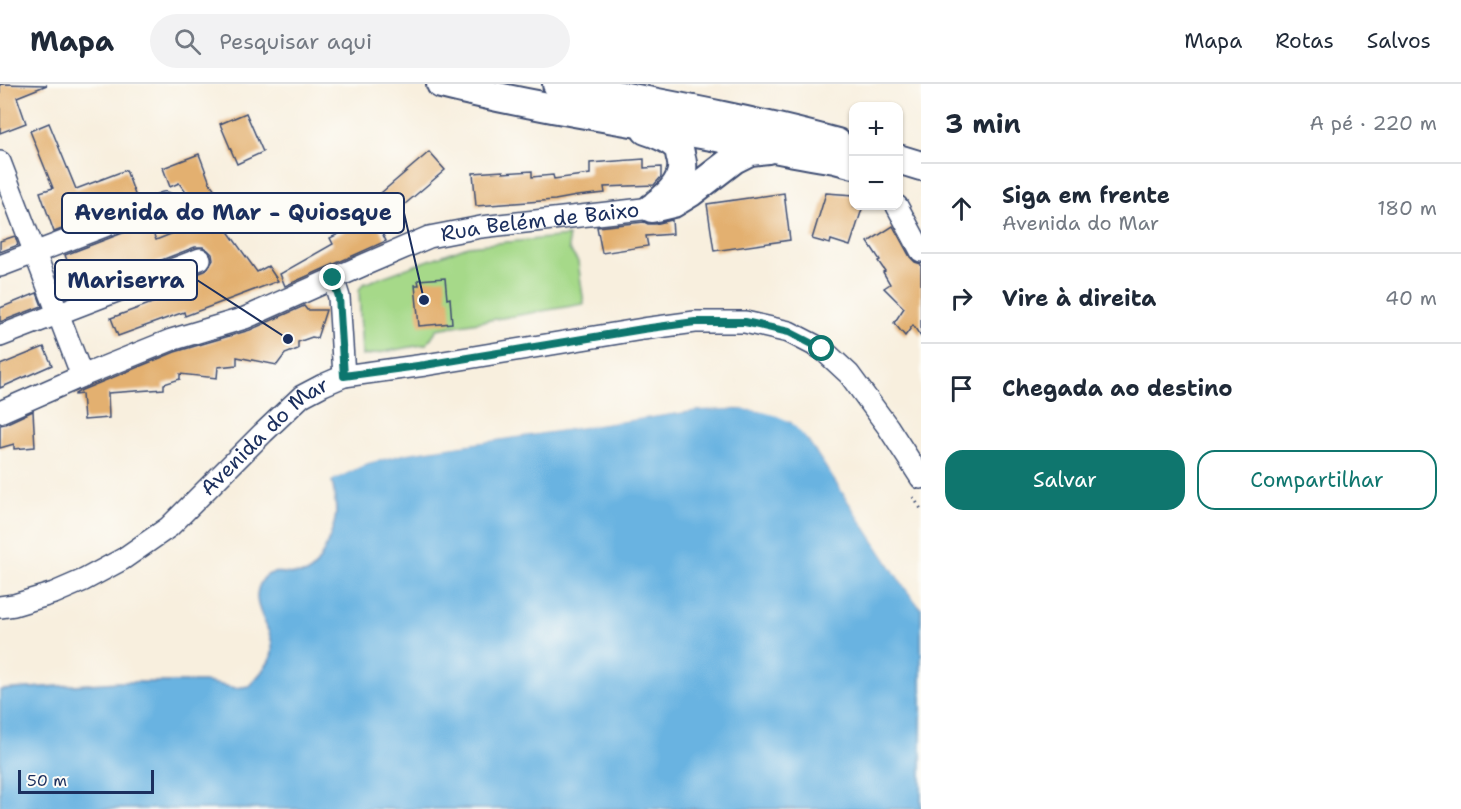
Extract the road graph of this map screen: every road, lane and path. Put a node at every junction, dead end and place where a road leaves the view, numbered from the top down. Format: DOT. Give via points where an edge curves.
graph roads {
  1 [pos="441,84"];
  2 [pos="556,84"];
  3 [pos="659,104"];
  4 [pos="616,119"];
  5 [pos="699,134"];
  6 [pos="849,146"];
  7 [pos="777,149"];
  8 [pos="903,161"];
  9 [pos="0,162"];
  10 [pos="849,163"];
  11 [pos="921,166"];
  12 [pos="903,176"];
  13 [pos="921,181"];
  14 [pos="691,192"];
  15 [pos="165,203"];
  16 [pos="652,208"];
  17 [pos="899,210"];
  18 [pos="921,251"];
  19 [pos="35,253"];
  20 [pos="200,259"];
  21 [pos="0,266"];
  22 [pos="333,278"];
  23 [pos="58,314"];
  24 [pos="0,336"];
  25 [pos="82,376"];
  26 [pos="344,376"];
  27 [pos="0,412"];
  28 [pos="915,484"];
  29 [pos="921,509"];
  30 [pos="0,607"];
  1 -- 4 [label="main road"];
  2 -- 3 [label="main road"];
  3 -- 5 [label="main road" via="684,114"];
  3 -- 6 [label="main road" via="775,126"];
  4 -- 5 [label="main road"];
  4 -- 16 [label="main road" via="662,136 679,149 683,165 678,182 670,195"];
  5 -- 7 [label="main road"];
  5 -- 14 [label="main road" via="704,154"];
  7 -- 10 [label="main road"];
  7 -- 14 [label="main road" via="750,151 734,159"];
  8 -- 11 [label="main road"];
  9 -- 19 [label="street"];
  12 -- 13 [label="main road"];
  14 -- 16 [label="main road"];
  15 -- 19 [label="street"];
  16 -- 22 [label="street, Rua Belém de Baixo" via="481,227 429,237"];
  17 -- 18 [label="street"];
  19 -- 21 [label="street"];
  19 -- 23 [label="street"];
  20 -- 23 [label="street"];
  22 -- 25 [label="street, Rua Belém de Baixo" via="245,318 171,340"];
  22 -- 26 [label="street" via="339,297"];
  23 -- 24 [label="street"];
  23 -- 25 [label="street"];
  25 -- 27 [label="street, Rua Belém de Baixo"];
  26 -- 28 [label="street, Avenida do Mar" via="695,322 745,322 789,332 822,349 849,374 888,427"];
  26 -- 30 [label="street, Avenida do Mar" via="302,396 169,527 123,559 54,592"];
  28 -- 29 [label="path"];
}
